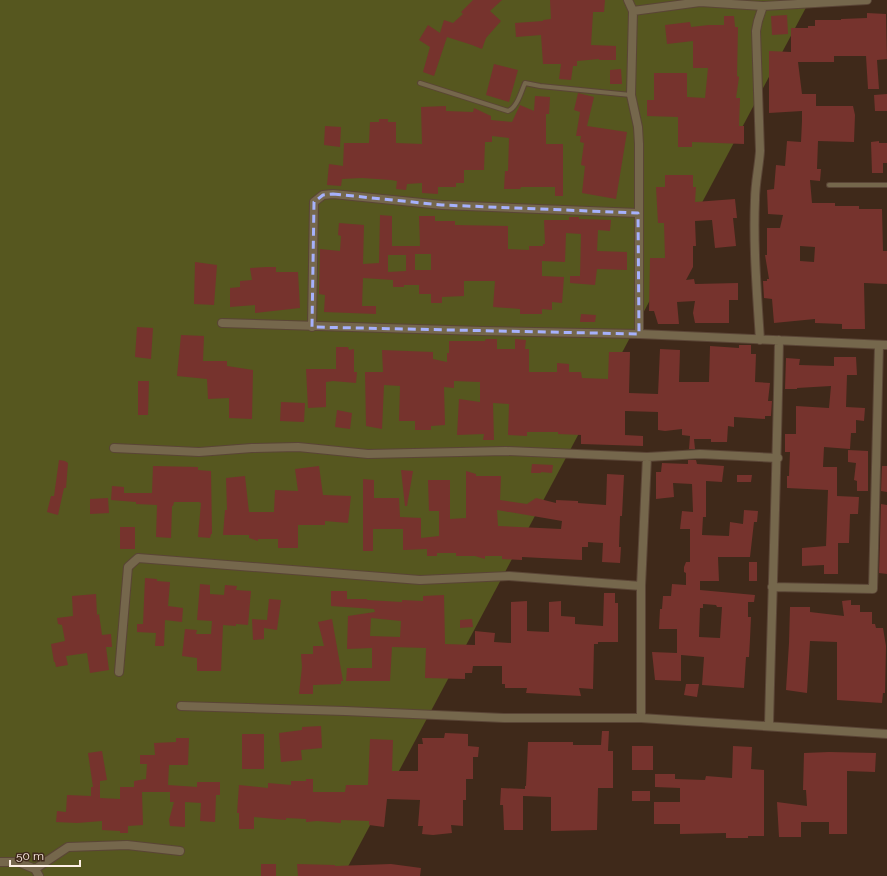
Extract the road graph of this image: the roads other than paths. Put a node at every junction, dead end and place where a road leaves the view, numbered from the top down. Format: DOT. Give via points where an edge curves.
graph roads {
  1 [pos="628,0"];
  2 [pos="867,0"];
  3 [pos="763,6"];
  4 [pos="633,11"];
  5 [pos="420,83"];
  6 [pos="631,95"];
  7 [pos="829,185"];
  8 [pos="887,185"];
  9 [pos="638,213"];
  10 [pos="222,323"];
  11 [pos="312,327"];
  12 [pos="639,334"];
  13 [pos="760,340"];
  14 [pos="779,340"];
  15 [pos="883,345"];
  16 [pos="114,448"];
  17 [pos="647,457"];
  18 [pos="778,458"];
  19 [pos="641,586"];
  20 [pos="772,587"];
  21 [pos="119,672"];
  22 [pos="180,706"];
  23 [pos="641,718"];
  24 [pos="769,725"];
  25 [pos="887,734"];
  26 [pos="180,850"];
  27 [pos="0,862"];
  28 [pos="37,873"];
  1 -- 4 [label="street"];
  2 -- 3 [label="street"];
  3 -- 4 [label="street" via="700,2"];
  3 -- 13 [label="street" via="756,31 760,151 754,226"];
  4 -- 6 [label="street"];
  5 -- 6 [label="lane" via="508,111 514,107 525,83"];
  6 -- 9 [label="street" via="638,126"];
  7 -- 8 [label="lane"];
  9 -- 11 [label="street" via="442,205 323,195 314,202"];
  9 -- 12 [label="street"];
  10 -- 11 [label="street"];
  11 -- 12 [label="street"];
  12 -- 13 [label="street"];
  13 -- 14 [label="street"];
  14 -- 15 [label="street"];
  14 -- 18 [label="street"];
  15 -- 20 [label="street" via="873,589"];
  16 -- 17 [label="street" via="199,452 298,447 368,454 506,451"];
  17 -- 18 [label="street" via="700,454"];
  17 -- 19 [label="street"];
  18 -- 20 [label="street"];
  19 -- 21 [label="street" via="509,576 420,580 138,558 128,567"];
  19 -- 23 [label="street"];
  20 -- 24 [label="street"];
  22 -- 23 [label="street" via="504,718"];
  23 -- 24 [label="street"];
  24 -- 25 [label="street"];
  26 -- 28 [label="street" via="127,845 68,847"];
  27 -- 28 [label="street" via="18,862"];
}
